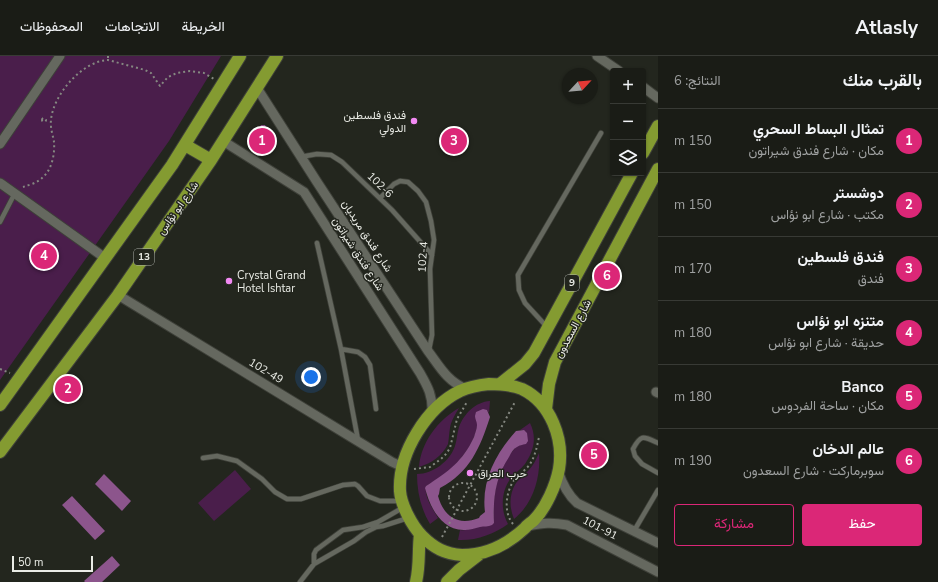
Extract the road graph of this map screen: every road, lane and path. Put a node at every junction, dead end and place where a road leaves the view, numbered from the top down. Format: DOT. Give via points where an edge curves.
graph roads {
  1 [pos="60,56"];
  2 [pos="108,56"];
  3 [pos="240,56"];
  4 [pos="277,56"];
  5 [pos="597,56"];
  6 [pos="108,60"];
  7 [pos="615,68"];
  8 [pos="215,79"];
  9 [pos="257,88"];
  10 [pos="646,90"];
  11 [pos="658,98"];
  12 [pos="46,120"];
  13 [pos="51,120"];
  14 [pos="658,126"];
  15 [pos="601,133"];
  16 [pos="223,141"];
  17 [pos="0,144"];
  18 [pos="185,145"];
  19 [pos="646,148"];
  20 [pos="300,157"];
  21 [pos="211,160"];
  22 [pos="658,169"];
  23 [pos="630,176"];
  24 [pos="317,182"];
  25 [pos="0,183"];
  26 [pos="14,192"];
  27 [pos="304,192"];
  28 [pos="380,198"];
  29 [pos="0,222"];
  30 [pos="317,243"];
  31 [pos="432,255"];
  32 [pos="105,258"];
  33 [pos="118,295"];
  34 [pos="398,321"];
  35 [pos="548,328"];
  36 [pos="341,349"];
  37 [pos="428,351"];
  38 [pos="0,369"];
  39 [pos="10,374"];
  40 [pos="500,384"];
  41 [pos="466,389"];
  42 [pos="467,402"];
  43 [pos="515,402"];
  44 [pos="0,405"];
  45 [pos="376,409"];
  46 [pos="546,409"];
  47 [pos="432,413"];
  48 [pos="539,437"];
  49 [pos="358,441"];
  50 [pos="658,443"];
  51 [pos="0,452"];
  52 [pos="203,458"];
  53 [pos="408,468"];
  54 [pos="558,471"];
  55 [pos="658,473"];
  56 [pos="470,485"];
  57 [pos="658,490"];
  58 [pos="406,508"];
  59 [pos="457,510"];
  60 [pos="513,524"];
  61 [pos="526,526"];
  62 [pos="363,527"];
  63 [pos="634,531"];
  64 [pos="366,532"];
  65 [pos="420,534"];
  66 [pos="442,537"];
  67 [pos="658,543"];
  68 [pos="482,553"];
  69 [pos="314,564"];
  70 [pos="658,572"];
  71 [pos="300,582"];
  72 [pos="416,582"];
  73 [pos="447,582"];
  1 -- 17 [label="street"];
  2 -- 6 [label="path"];
  3 -- 18 [label="main road"];
  4 -- 9 [label="main road, شارع ابو نؤاس / 13"];
  5 -- 7 [label="street"];
  6 -- 8 [label="path" via="145,70 151,73 160,86 168,77 190,71 204,73"];
  6 -- 13 [label="path" via="92,64 71,80 58,97"];
  9 -- 16 [label="main road, شارع ابو نؤاس / 13"];
  9 -- 20 [label="street, شارع فندق مريديان"];
  10 -- 11 [label="street"];
  12 -- 13 [label="path"];
  13 -- 26 [label="path" via="54,152 47,174 37,182"];
  14 -- 19 [label="main road"];
  15 -- 35 [label="lane" via="518,274 519,290 525,303"];
  16 -- 21 [label="main road, شارع ابو نؤاس / 13"];
  16 -- 27 [label="street, شارع فندق شيراتون"];
  18 -- 21 [label="main road"];
  18 -- 32 [label="main road"];
  20 -- 24 [label="street, شارع فندق مريديان"];
  20 -- 28 [label="lane, 102-6" via="331,155"];
  21 -- 33 [label="main road, شارع ابو نؤاس / 13"];
  22 -- 46 [label="main road, شارع السعدون / 9" via="555,362 548,384"];
  23 -- 35 [label="main road, شارع السعدون / 9"];
  24 -- 27 [label="street"];
  24 -- 34 [label="street, شارع فندق مريديان"];
  25 -- 26 [label="street"];
  26 -- 29 [label="lane"];
  26 -- 32 [label="street"];
  27 -- 34 [label="street, شارع فندق شيراتون"];
  28 -- 31 [label="lane, 102-6"];
  28 -- 31 [label="lane, 102-4" via="394,184 400,182 408,182 418,191 426,202 431,222 434,240"];
  30 -- 36 [label="lane"];
  31 -- 37 [label="lane, 102-4" via="432,335"];
  32 -- 44 [label="main road"];
  33 -- 49 [label="street, 102-49"];
  33 -- 51 [label="main road, شارع ابو نؤاس / 13"];
  34 -- 37 [label="street, شارع فندق مريديان"];
  34 -- 47 [label="street, شارع فندق شيراتون" via="429,390"];
  35 -- 40 [label="main road, شارع السعدون / 9" via="525,364"];
  36 -- 45 [label="lane" via="358,352 365,357 370,366"];
  36 -- 49 [label="lane"];
  37 -- 41 [label="street, شارع فندق مريديان" via="453,382"];
  38 -- 39 [label="path"];
  40 -- 41 [label="main road"];
  40 -- 46 [label="main road" via="531,394"];
  41 -- 47 [label="main road" via="451,396"];
  42 -- 53 [label="path" via="457,419 450,448 446,454 430,467"];
  43 -- 56 [label="path"];
  46 -- 54 [label="main road" via="552,418 558,438"];
  47 -- 53 [label="main road" via="409,448"];
  48 -- 60 [label="path" via="530,464 515,479 508,494 507,511"];
  49 -- 53 [label="street, 102-49"];
  50 -- 55 [label="lane" via="647,437 642,438 633,450 642,464"];
  52 -- 58 [label="lane" via="217,456 237,461 287,500 301,499 343,485 355,484 368,496"];
  53 -- 58 [label="main road" via="400,491"];
  54 -- 61 [label="main road" via="547,500 535,519"];
  54 -- 63 [label="street, 101-91" via="566,490 577,503"];
  56 -- 59 [label="path"];
  56 -- 59 [label="path" via="475,490 476,504 464,512"];
  56 -- 59 [label="path" via="455,485 450,491 448,498 451,506"];
  57 -- 63 [label="lane"];
  58 -- 62 [label="lane"];
  58 -- 64 [label="lane" via="383,526"];
  58 -- 65 [label="main road"];
  59 -- 66 [label="path"];
  61 -- 68 [label="main road" via="510,540"];
  61 -- 70 [label="street, 101-91" via="553,522 567,525"];
  62 -- 64 [label="lane"];
  62 -- 69 [label="lane" via="343,530 317,548 314,552"];
  63 -- 67 [label="street, 101-91"];
  64 -- 69 [label="lane"];
  65 -- 68 [label="main road" via="439,550 461,555"];
  65 -- 72 [label="main road"];
  68 -- 73 [label="main road"];
  69 -- 71 [label="lane"];
}
